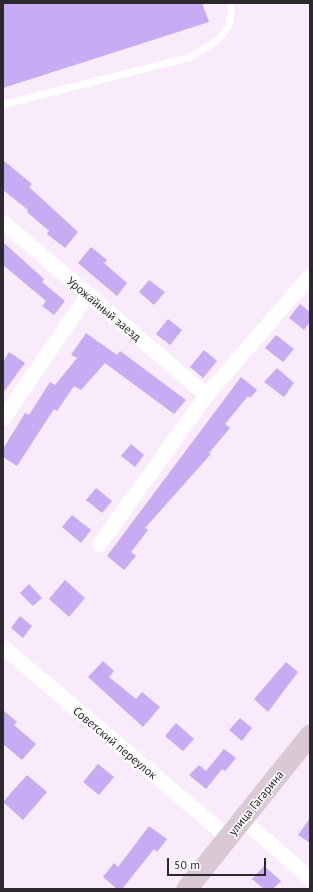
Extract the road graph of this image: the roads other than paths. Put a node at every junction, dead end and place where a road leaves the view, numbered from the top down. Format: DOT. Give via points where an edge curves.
graph roads {
  1 [pos="230,3"];
  2 [pos="3,104"];
  3 [pos="3,222"];
  4 [pos="310,275"];
  5 [pos="86,295"];
  6 [pos="206,395"];
  7 [pos="3,418"];
  8 [pos="99,544"];
  9 [pos="3,647"];
  10 [pos="310,734"];
  11 [pos="243,820"];
  12 [pos="228,837"];
  13 [pos="310,878"];
  14 [pos="186,889"];
  1 -- 2 [label="lane" via="228,26 218,39 189,57"];
  3 -- 5 [label="street, Урожайный заезд"];
  4 -- 6 [label="street"];
  5 -- 6 [label="street, Урожайный заезд"];
  5 -- 7 [label="street"];
  6 -- 8 [label="street"];
  9 -- 12 [label="street, Советский переулок"];
  10 -- 11 [label="main road, улица Гагарина"];
  11 -- 12 [label="main road, улица Гагарина"];
  11 -- 13 [label="street"];
  12 -- 14 [label="main road, улица Гагарина"];
}
